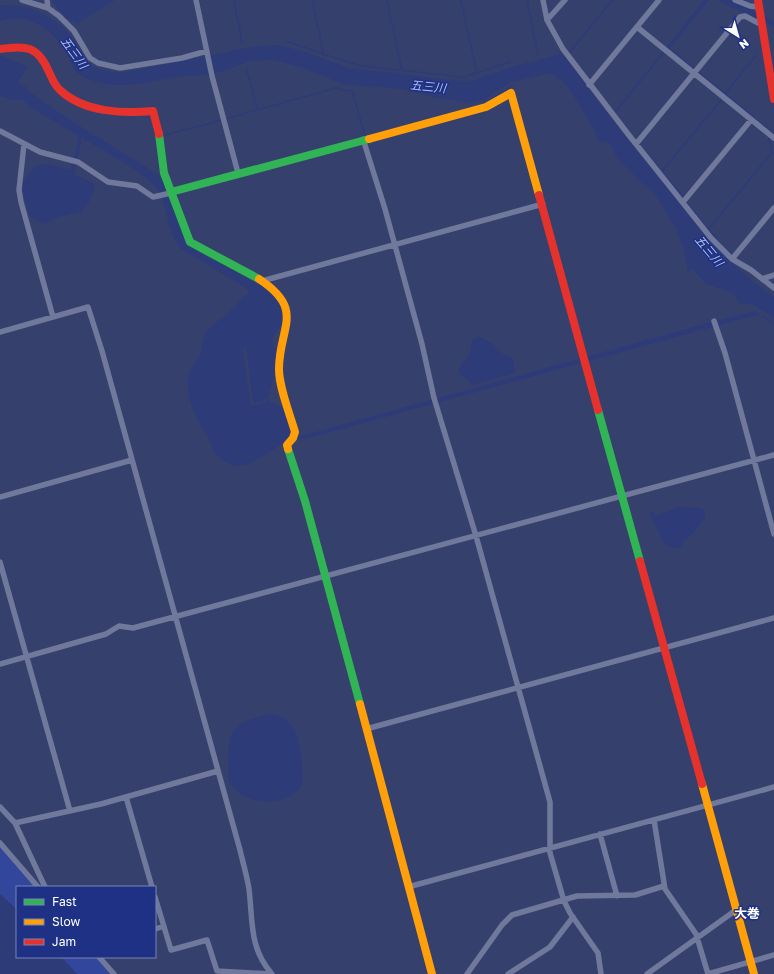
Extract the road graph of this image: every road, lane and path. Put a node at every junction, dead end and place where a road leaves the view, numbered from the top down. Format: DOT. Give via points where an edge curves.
graph roads {
  1 [pos="22,0"];
  2 [pos="46,0"];
  3 [pos="196,0"];
  4 [pos="543,0"];
  5 [pos="565,0"];
  6 [pos="659,0"];
  7 [pos="734,0"];
  8 [pos="759,6"];
  9 [pos="48,8"];
  10 [pos="547,20"];
  11 [pos="762,25"];
  12 [pos="637,27"];
  13 [pos="0,49"];
  14 [pos="206,51"];
  15 [pos="696,72"];
  16 [pos="773,81"];
  17 [pos="590,85"];
  18 [pos="774,99"];
  19 [pos="751,120"];
  20 [pos="0,131"];
  21 [pos="774,138"];
  22 [pos="363,139"];
  23 [pos="24,144"];
  24 [pos="636,144"];
  25 [pos="238,174"];
  26 [pos="171,192"];
  27 [pos="683,202"];
  28 [pos="543,204"];
  29 [pos="774,208"];
  30 [pos="395,245"];
  31 [pos="732,259"];
  32 [pos="774,275"];
  33 [pos="762,279"];
  34 [pos="262,281"];
  35 [pos="774,288"];
  36 [pos="53,316"];
  37 [pos="715,323"];
  38 [pos="0,332"];
  39 [pos="774,455"];
  40 [pos="132,460"];
  41 [pos="754,461"];
  42 [pos="622,496"];
  43 [pos="0,497"];
  44 [pos="774,534"];
  45 [pos="476,536"];
  46 [pos="0,562"];
  47 [pos="324,577"];
  48 [pos="176,616"];
  49 [pos="774,618"];
  50 [pos="664,647"];
  51 [pos="26,656"];
  52 [pos="0,664"];
  53 [pos="518,687"];
  54 [pos="366,728"];
  55 [pos="218,771"];
  56 [pos="774,786"];
  57 [pos="126,797"];
  58 [pos="708,805"];
  59 [pos="0,807"];
  60 [pos="70,811"];
  61 [pos="654,820"];
  62 [pos="14,823"];
  63 [pos="600,834"];
  64 [pos="0,843"];
  65 [pos="550,849"];
  66 [pos="37,886"];
  67 [pos="45,886"];
  68 [pos="152,886"];
  69 [pos="664,886"];
  70 [pos="408,887"];
  71 [pos="617,896"];
  72 [pos="156,900"];
  73 [pos="564,901"];
  74 [pos="736,910"];
  75 [pos="573,917"];
  76 [pos="164,926"];
  77 [pos="156,929"];
  78 [pos="698,938"];
  79 [pos="774,955"];
  80 [pos="100,958"];
  81 [pos="751,962"];
  82 [pos="114,974"];
  83 [pos="271,974"];
  84 [pos="432,974"];
  85 [pos="467,974"];
  86 [pos="508,974"];
  87 [pos="601,974"];
  88 [pos="646,974"];
  89 [pos="708,974"];
  90 [pos="754,974"];
  1 -- 9 [label="street"];
  2 -- 9 [label="street"];
  3 -- 14 [label="street"];
  4 -- 10 [label="street"];
  5 -- 10 [label="street"];
  6 -- 12 [label="street"];
  7 -- 8 [label="street" via="750,6"];
  8 -- 11 [label="main road"];
  9 -- 14 [label="street" via="74,31 90,58 103,64 120,68 182,58"];
  10 -- 17 [label="street" via="563,49"];
  11 -- 15 [label="street" via="745,16 740,17"];
  11 -- 16 [label="main road"];
  12 -- 15 [label="street"];
  12 -- 17 [label="street"];
  13 -- 26 [label="main road" via="20,46 39,53 60,91 74,100 107,111 134,114 153,111 164,173"];
  14 -- 25 [label="street"];
  15 -- 19 [label="street"];
  15 -- 24 [label="street"];
  16 -- 18 [label="main road"];
  17 -- 24 [label="street"];
  19 -- 21 [label="street"];
  19 -- 27 [label="street"];
  20 -- 23 [label="street"];
  22 -- 25 [label="main road"];
  22 -- 28 [label="main road" via="486,107 511,93"];
  22 -- 30 [label="street"];
  23 -- 26 [label="street" via="40,152 78,162 108,182 137,186 153,196"];
  23 -- 36 [label="street" via="19,190 21,202"];
  24 -- 27 [label="street"];
  25 -- 26 [label="main road"];
  26 -- 34 [label="main road" via="190,242"];
  27 -- 31 [label="street" via="711,238"];
  28 -- 30 [label="street"];
  28 -- 42 [label="main road"];
  29 -- 31 [label="street"];
  30 -- 34 [label="street"];
  30 -- 45 [label="street" via="422,344 434,401"];
  31 -- 33 [label="street"];
  32 -- 33 [label="street"];
  33 -- 35 [label="street"];
  34 -- 47 [label="main road" via="287,306 279,369 294,435 287,445"];
  36 -- 38 [label="street"];
  36 -- 40 [label="street" via="88,307"];
  37 -- 41 [label="street"];
  39 -- 41 [label="street"];
  40 -- 43 [label="street"];
  40 -- 48 [label="street"];
  41 -- 42 [label="street"];
  41 -- 44 [label="street"];
  42 -- 45 [label="street"];
  42 -- 50 [label="main road"];
  45 -- 47 [label="street"];
  45 -- 53 [label="street"];
  46 -- 51 [label="street"];
  47 -- 48 [label="street"];
  47 -- 54 [label="main road"];
  48 -- 51 [label="street" via="133,628 119,626 106,634"];
  48 -- 55 [label="street"];
  49 -- 50 [label="street"];
  50 -- 53 [label="street"];
  50 -- 58 [label="main road"];
  51 -- 52 [label="street"];
  51 -- 60 [label="street"];
  53 -- 54 [label="street"];
  53 -- 65 [label="street" via="550,802"];
  54 -- 70 [label="main road"];
  55 -- 57 [label="street"];
  55 -- 83 [label="street" via="249,887 255,945 258,956"];
  56 -- 58 [label="street"];
  57 -- 60 [label="street"];
  57 -- 68 [label="street"];
  58 -- 61 [label="street"];
  58 -- 74 [label="main road"];
  59 -- 62 [label="street"];
  60 -- 62 [label="street"];
  61 -- 63 [label="street"];
  61 -- 69 [label="street"];
  62 -- 67 [label="street"];
  63 -- 65 [label="street"];
  63 -- 71 [label="street"];
  64 -- 66 [label="street"];
  65 -- 70 [label="street"];
  65 -- 73 [label="street"];
  69 -- 71 [label="street" via="635,895"];
  69 -- 78 [label="street"];
  70 -- 84 [label="main road"];
  71 -- 73 [label="street" via="577,896"];
  72 -- 76 [label="street"];
  73 -- 75 [label="street"];
  73 -- 85 [label="street" via="508,918"];
  74 -- 78 [label="street"];
  74 -- 81 [label="main road"];
  75 -- 86 [label="street" via="550,947"];
  75 -- 87 [label="street" via="598,953"];
  76 -- 77 [label="street"];
  76 -- 83 [label="street" via="170,950 207,940 217,971"];
  78 -- 88 [label="street"];
  78 -- 89 [label="street"];
  79 -- 81 [label="street"];
  80 -- 82 [label="street"];
  81 -- 89 [label="street"];
  81 -- 90 [label="main road"];
}
